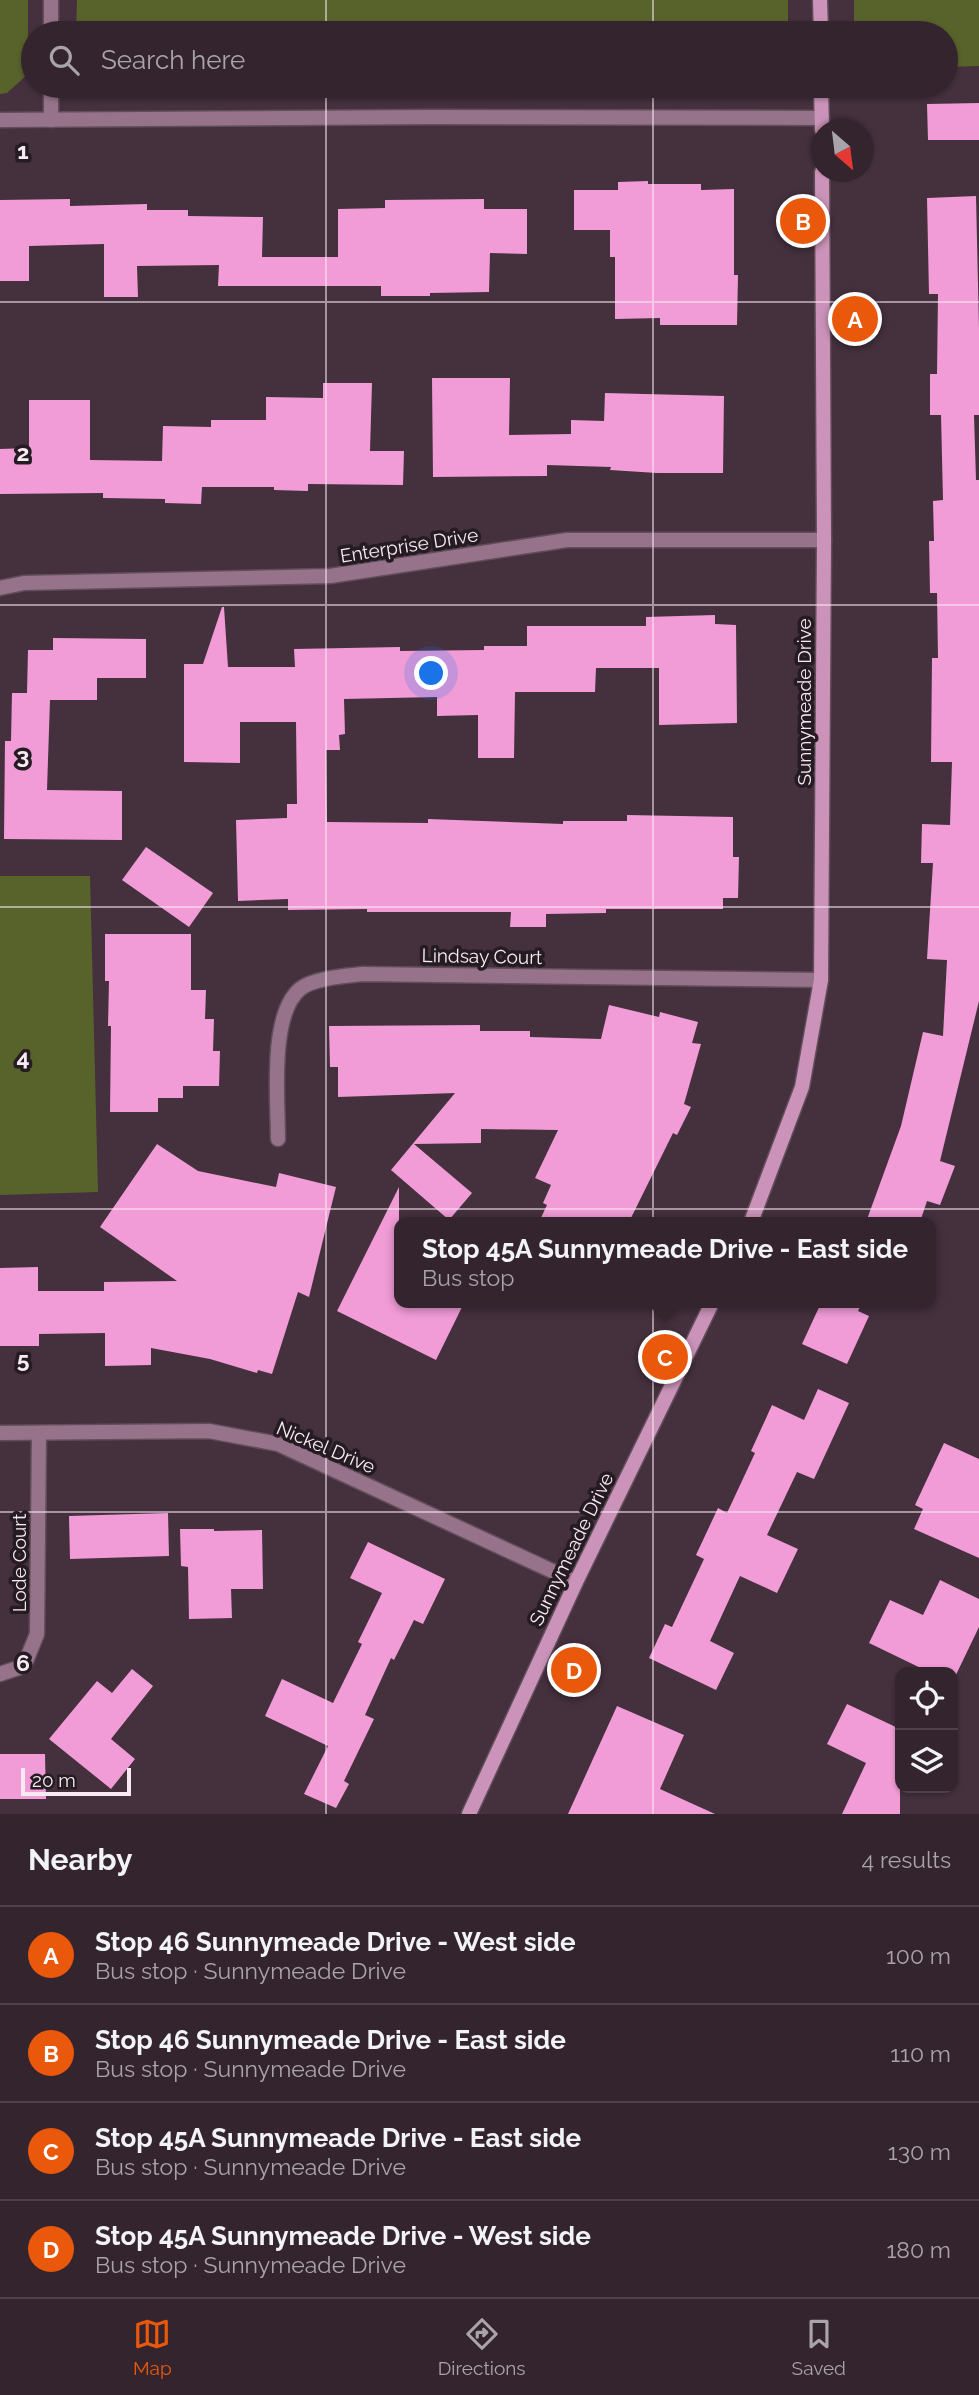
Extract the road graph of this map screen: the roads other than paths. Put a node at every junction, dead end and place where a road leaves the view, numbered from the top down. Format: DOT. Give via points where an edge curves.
graph roads {
  1 [pos="51,0"];
  2 [pos="820,0"];
  3 [pos="51,21"];
  4 [pos="821,21"];
  5 [pos="51,98"];
  6 [pos="821,98"];
  7 [pos="822,119"];
  8 [pos="0,120"];
  9 [pos="51,120"];
  10 [pos="811,124"];
  11 [pos="822,182"];
  12 [pos="824,540"];
  13 [pos="0,587"];
  14 [pos="821,980"];
  15 [pos="278,1139"];
  16 [pos="753,1217"];
  17 [pos="710,1308"];
  18 [pos="0,1433"];
  19 [pos="39,1433"];
  20 [pos="576,1582"];
  21 [pos="0,1674"];
  22 [pos="469,1814"];
  1 -- 3 [label="street"];
  2 -- 4 [label="street"];
  5 -- 9 [label="street"];
  6 -- 7 [label="street"];
  8 -- 9 [label="street"];
  9 -- 10 [label="street" via="432,117"];
  11 -- 12 [label="street, Sunnymeade Drive"];
  12 -- 13 [label="street, Enterprise Drive" via="567,540 330,576"];
  12 -- 14 [label="street, Sunnymeade Drive"];
  14 -- 15 [label="street, Lindsay Court" via="363,974 328,979 301,988 284,1013 278,1041"];
  14 -- 16 [label="street, Sunnymeade Drive" via="802,1087"];
  17 -- 20 [label="street, Sunnymeade Drive"];
  18 -- 19 [label="street, Nickel Drive"];
  19 -- 20 [label="street, Nickel Drive" via="209,1431 278,1444"];
  19 -- 21 [label="street, Lode Court" via="37,1634 24,1666"];
  20 -- 22 [label="street, Sunnymeade Drive"];
}
